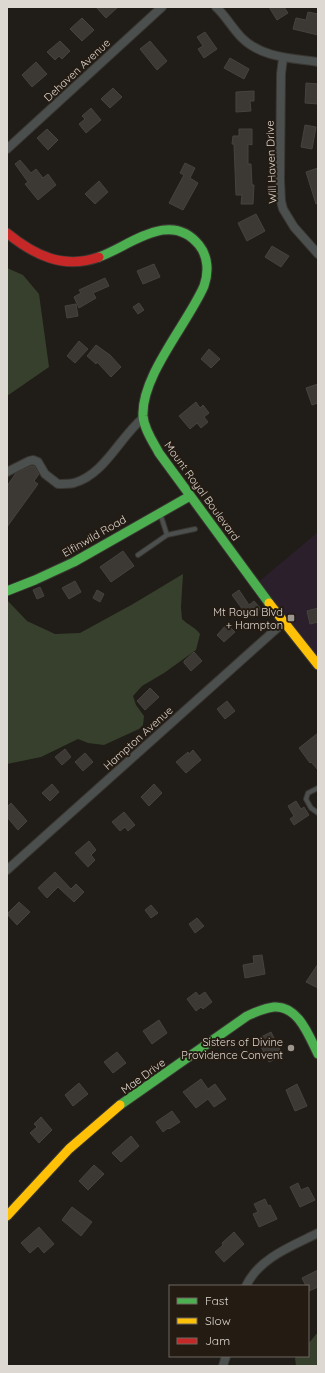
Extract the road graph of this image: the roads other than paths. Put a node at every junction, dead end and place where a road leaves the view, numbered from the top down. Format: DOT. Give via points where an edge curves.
graph roads {
  1 [pos="162,7"];
  2 [pos="216,7"];
  3 [pos="283,58"];
  4 [pos="318,62"];
  5 [pos="7,149"];
  6 [pos="7,234"];
  7 [pos="318,254"];
  8 [pos="143,418"];
  9 [pos="7,472"];
  10 [pos="190,496"];
  11 [pos="160,513"];
  12 [pos="195,530"];
  13 [pos="167,535"];
  14 [pos="138,556"];
  15 [pos="7,591"];
  16 [pos="284,622"];
  17 [pos="318,665"];
  18 [pos="318,788"];
  19 [pos="318,813"];
  20 [pos="7,870"];
  21 [pos="318,1054"];
  22 [pos="7,1216"];
  23 [pos="318,1233"];
  24 [pos="247,1285"];
  1 -- 5 [label="street, Dehaven Avenue"];
  2 -- 3 [label="street" via="247,42"];
  3 -- 4 [label="street"];
  3 -- 7 [label="street, Will Haven Drive" via="281,201 294,227"];
  6 -- 8 [label="main road, Mount Royal Boulevard" via="32,253 44,258 70,262 94,259 162,229 188,235 201,247 206,258 206,279 146,392"];
  8 -- 9 [label="street" via="133,426 104,463 73,483 58,484 45,474 38,462 33,460"];
  8 -- 10 [label="main road, Mount Royal Boulevard" via="146,430 159,454"];
  10 -- 11 [label="main road, Elfinwild Road"];
  10 -- 16 [label="main road, Mount Royal Boulevard"];
  11 -- 13 [label="lane"];
  11 -- 15 [label="main road, Elfinwild Road" via="74,562"];
  12 -- 13 [label="lane"];
  13 -- 14 [label="lane"];
  16 -- 17 [label="main road, Mount Royal Boulevard"];
  16 -- 20 [label="street, Hampton Avenue"];
  18 -- 19 [label="lane" via="308,793 306,799 311,808"];
  21 -- 22 [label="main road, Mae Drive" via="293,1012 279,1006 257,1010 99,1123 78,1141"];
  23 -- 24 [label="street" via="272,1257 256,1270"];
}
